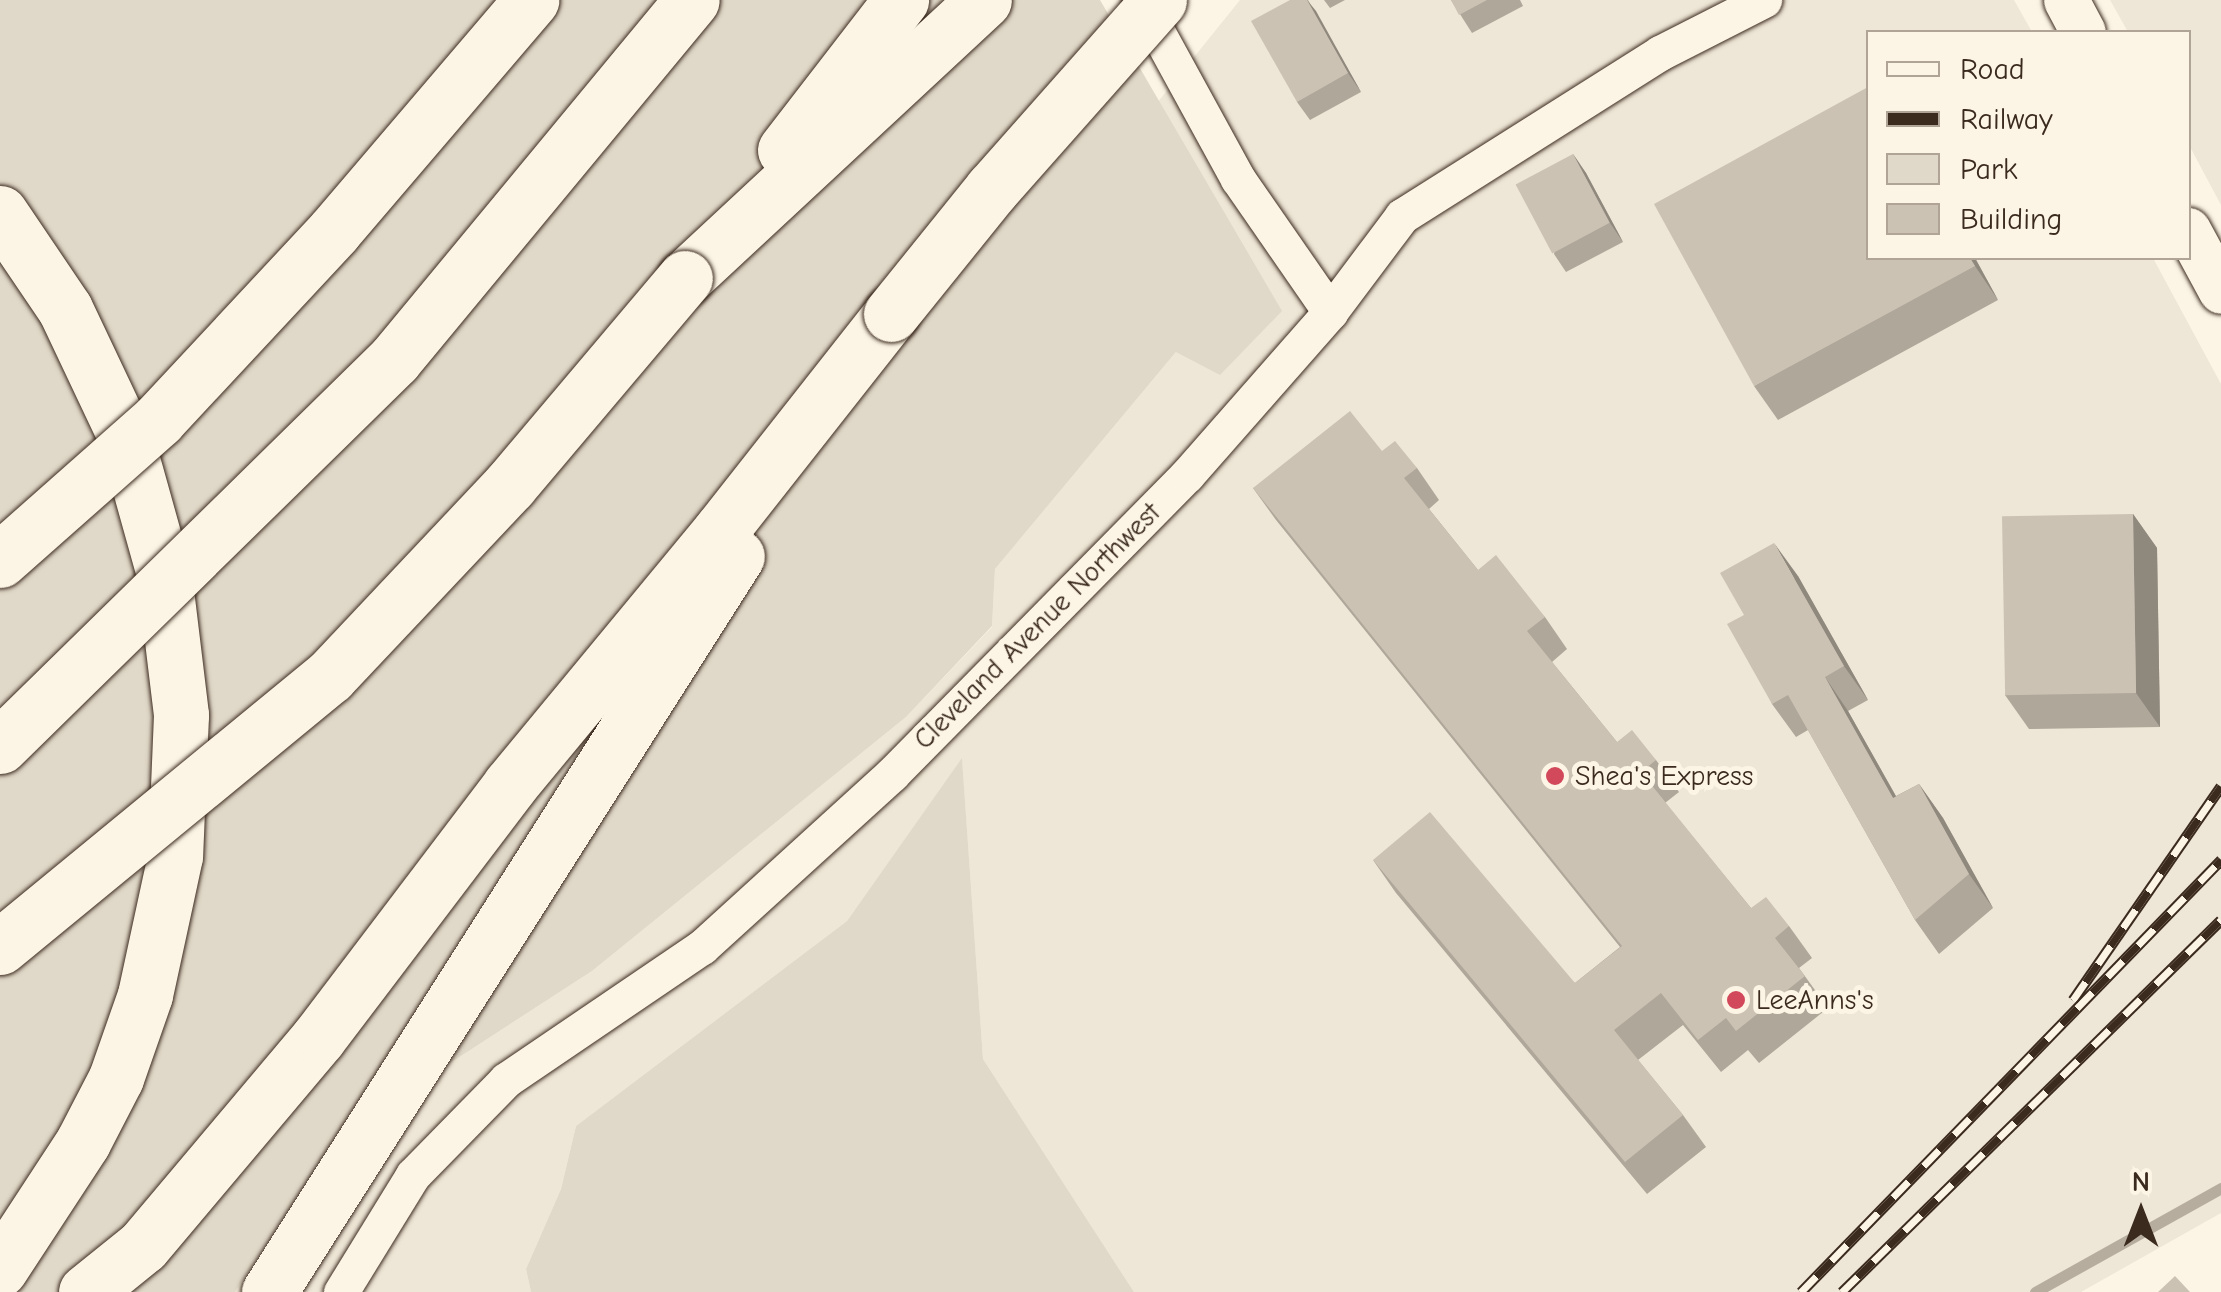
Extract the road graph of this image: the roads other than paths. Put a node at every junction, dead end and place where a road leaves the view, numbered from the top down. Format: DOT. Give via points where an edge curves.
graph roads {
  1 [pos="531,0"];
  2 [pos="692,0"];
  3 [pos="900,0"];
  4 [pos="984,0"];
  5 [pos="1140,0"];
  6 [pos="1159,0"];
  7 [pos="1764,0"];
  8 [pos="2066,0"];
  9 [pos="2082,30"];
  10 [pos="0,213"];
  11 [pos="2191,236"];
  12 [pos="685,278"];
  13 [pos="2221,291"];
  14 [pos="1330,312"];
  15 [pos="891,314"];
  16 [pos="0,560"];
  17 [pos="0,746"];
  18 [pos="0,946"];
  19 [pos="0,1269"];
  20 [pos="86,1292"];
  21 [pos="269,1292"];
  22 [pos="341,1292"];
  1 -- 16 [label="highway, bridge" via="334,231 158,420"];
  2 -- 17 [label="highway, bridge" via="394,360"];
  3 -- 12 [label="highway"];
  4 -- 12 [label="highway"];
  5 -- 14 [label="street" via="1238,178"];
  6 -- 15 [label="highway, bridge"];
  7 -- 14 [label="street, Cleveland Avenue Northwest" via="1660,53 1402,216"];
  8 -- 9 [label="street"];
  10 -- 19 [label="highway, bridge" via="65,309 126,438 164,574 181,715 174,856 140,1008 84,1142"];
  11 -- 13 [label="street"];
  12 -- 18 [label="highway, bridge" via="510,485 330,676"];
  14 -- 22 [label="street, Cleveland Avenue Northwest" via="1187,474 892,774 702,947 506,1080 413,1175"];
  15 -- 20 [label="highway" via="510,785 319,1037 144,1246"];
  15 -- 21 [label="highway"];
}
